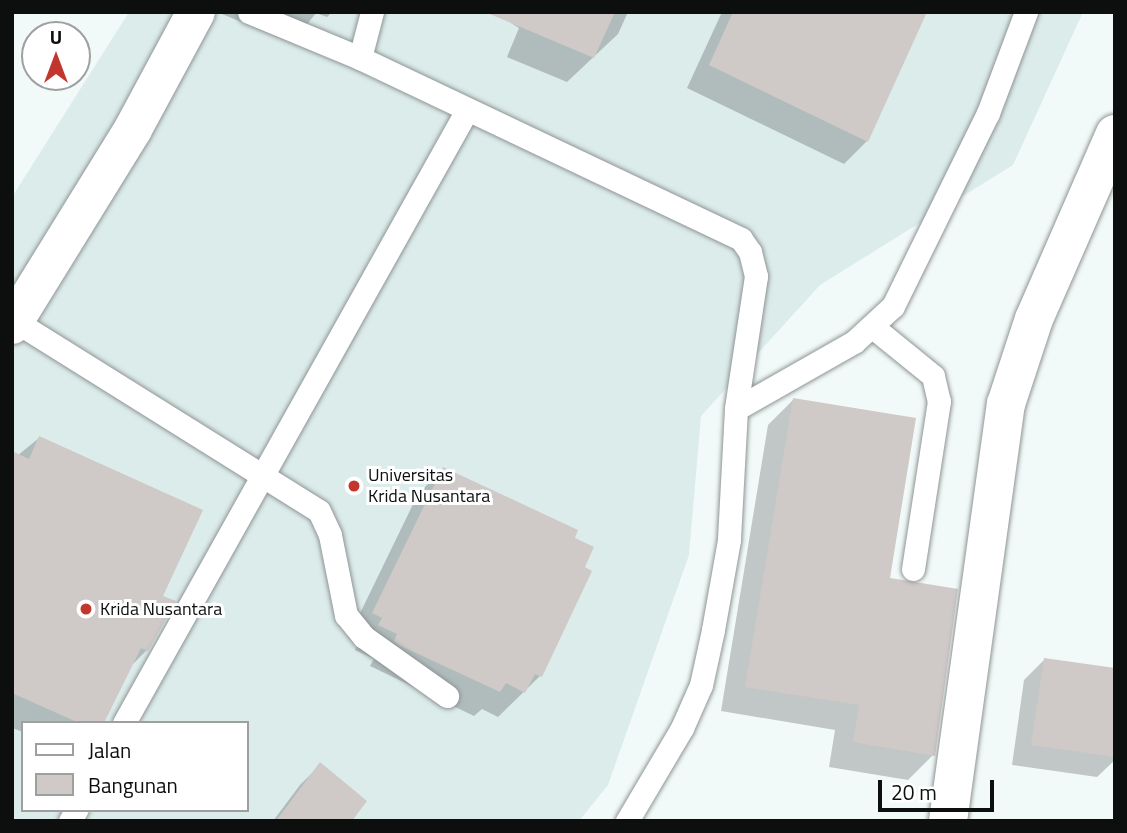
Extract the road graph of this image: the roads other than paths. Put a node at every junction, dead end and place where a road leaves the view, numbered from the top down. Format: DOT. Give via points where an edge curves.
graph roads {
  1 [pos="196,12"];
  2 [pos="248,12"];
  3 [pos="372,12"];
  4 [pos="1026,12"];
  5 [pos="360,58"];
  6 [pos="467,110"];
  7 [pos="1115,134"];
  8 [pos="14,323"];
  9 [pos="874,328"];
  10 [pos="736,409"];
  11 [pos="261,472"];
  12 [pos="913,569"];
  13 [pos="447,696"];
  14 [pos="125,721"];
  15 [pos="627,821"];
  16 [pos="948,821"];
  1 -- 8 [label="street" via="133,129"];
  2 -- 5 [label="lane"];
  3 -- 5 [label="lane"];
  4 -- 9 [label="lane" via="988,113 894,306"];
  5 -- 6 [label="lane"];
  6 -- 10 [label="lane" via="741,239 756,276"];
  6 -- 11 [label="lane"];
  7 -- 16 [label="street" via="1034,319 1006,404"];
  8 -- 11 [label="lane"];
  9 -- 10 [label="lane"];
  9 -- 12 [label="lane" via="933,376 939,401"];
  10 -- 15 [label="lane" via="729,540 701,685 682,728"];
  11 -- 13 [label="lane" via="319,511 330,535 346,615 364,637"];
  11 -- 14 [label="lane"];
}
